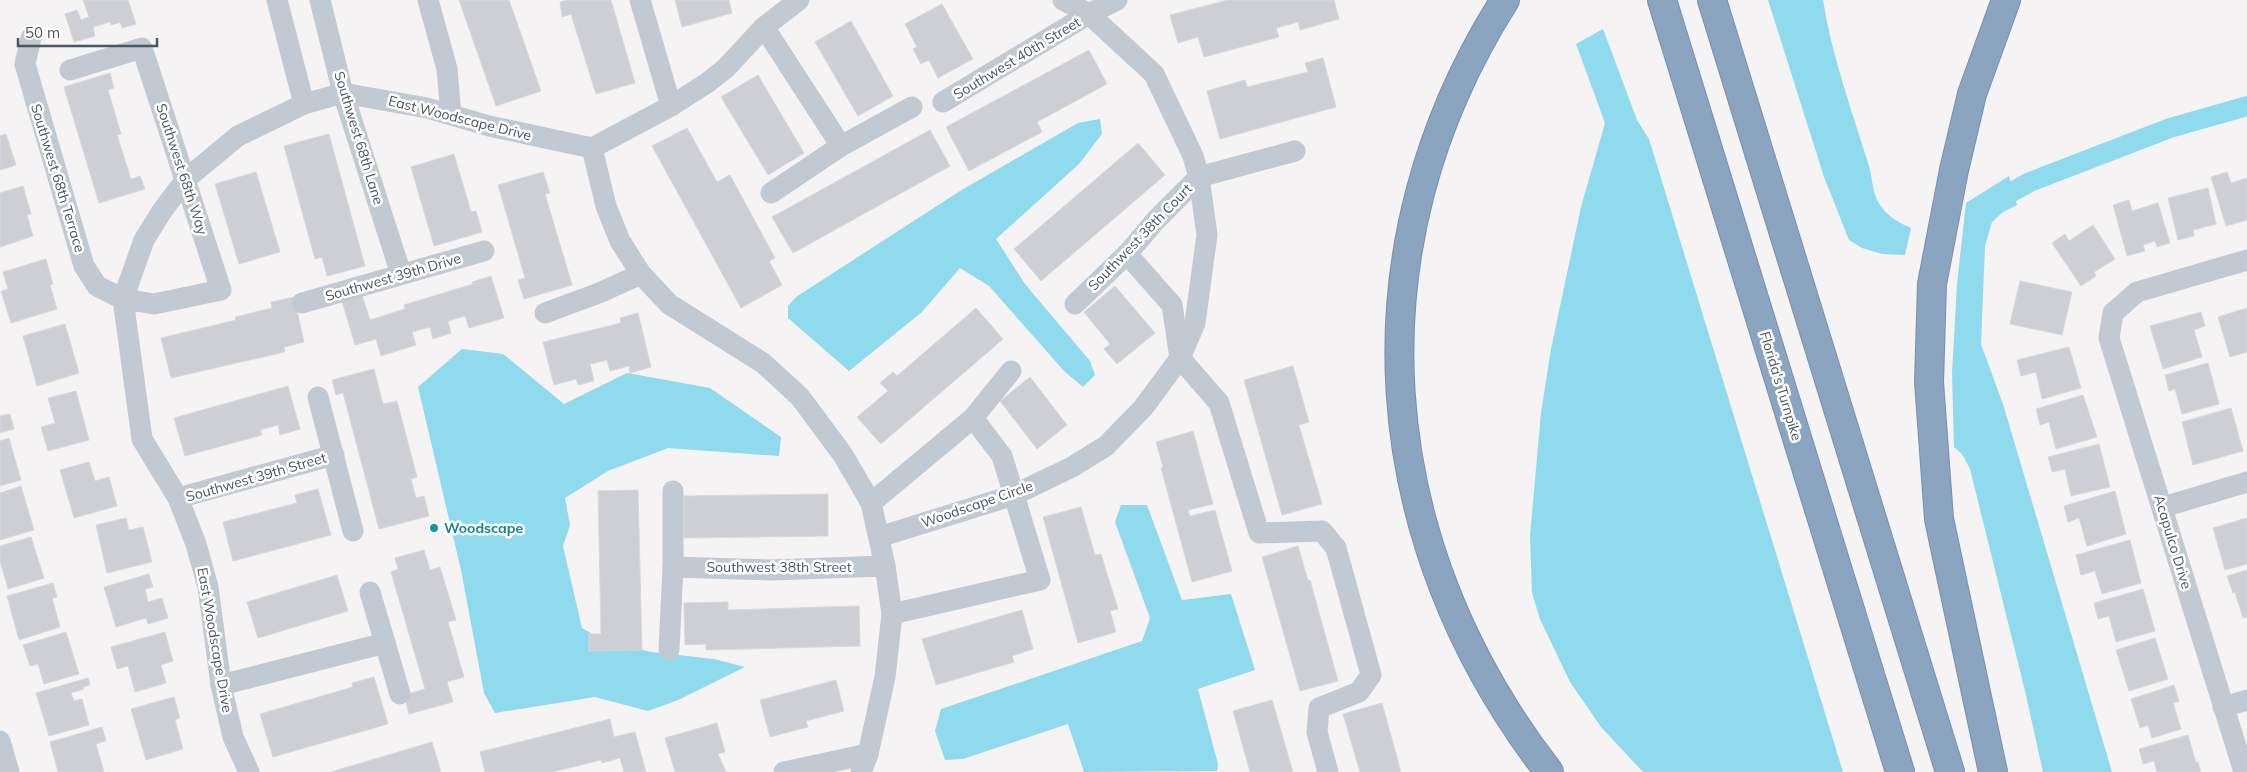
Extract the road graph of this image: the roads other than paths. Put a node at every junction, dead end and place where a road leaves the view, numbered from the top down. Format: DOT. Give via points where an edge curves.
graph roads {
  1 [pos="277,0"];
  2 [pos="320,0"];
  3 [pos="428,0"];
  4 [pos="640,0"];
  5 [pos="799,0"];
  6 [pos="1063,0"];
  7 [pos="1117,0"];
  8 [pos="1505,0"];
  9 [pos="1662,0"];
  10 [pos="1712,0"];
  11 [pos="2006,0"];
  12 [pos="2023,0"];
  13 [pos="1089,14"];
  14 [pos="764,27"];
  15 [pos="31,38"];
  16 [pos="70,70"];
  17 [pos="344,93"];
  18 [pos="944,102"];
  19 [pos="304,104"];
  20 [pos="671,106"];
  21 [pos="912,107"];
  22 [pos="451,115"];
  23 [pos="841,146"];
  24 [pos="592,148"];
  25 [pos="1960,149"];
  26 [pos="1295,151"];
  27 [pos="1199,177"];
  28 [pos="186,180"];
  29 [pos="771,193"];
  30 [pos="484,251"];
  31 [pos="1127,254"];
  32 [pos="2247,260"];
  33 [pos="401,274"];
  34 [pos="641,274"];
  35 [pos="123,299"];
  36 [pos="302,302"];
  37 [pos="1074,304"];
  38 [pos="545,313"];
  39 [pos="1180,358"];
  40 [pos="1011,371"];
  41 [pos="318,397"];
  42 [pos="973,418"];
  43 [pos="334,455"];
  44 [pos="2247,482"];
  45 [pos="673,490"];
  46 [pos="1014,495"];
  47 [pos="178,498"];
  48 [pos="872,502"];
  49 [pos="2162,506"];
  50 [pos="353,531"];
  51 [pos="879,537"];
  52 [pos="885,566"];
  53 [pos="673,567"];
  54 [pos="370,592"];
  55 [pos="892,614"];
  56 [pos="385,643"];
  57 [pos="669,650"];
  58 [pos="221,685"];
  59 [pos="400,694"];
  60 [pos="2247,700"];
  61 [pos="2224,707"];
  62 [pos="0,741"];
  63 [pos="865,763"];
  64 [pos="6,771"];
  65 [pos="249,772"];
  66 [pos="784,772"];
  67 [pos="1328,772"];
  68 [pos="1549,772"];
  69 [pos="1900,772"];
  70 [pos="1950,772"];
  71 [pos="1993,772"];
  72 [pos="2244,772"];
  1 -- 19 [label="street"];
  2 -- 17 [label="street, Southwest 68th Lane"];
  3 -- 22 [label="street" via="447,69"];
  4 -- 20 [label="street"];
  5 -- 14 [label="street"];
  6 -- 13 [label="street, Woodscape Circle"];
  7 -- 13 [label="street, Southwest 40th Street"];
  8 -- 68 [label="highway" via="1458,83 1441,123 1414,212 1400,304 1400,394 1411,475 1432,554 1449,600 1490,684"];
  9 -- 69 [label="highway, Florida's Turnpike"];
  10 -- 70 [label="highway"];
  11 -- 25 [label="highway" via="1972,94"];
  12 -- 25 [label="highway"];
  13 -- 18 [label="street, Southwest 40th Street"];
  13 -- 27 [label="street, Woodscape Circle" via="1154,74 1193,156"];
  14 -- 20 [label="street" via="726,68"];
  14 -- 23 [label="street"];
  15 -- 35 [label="street, Southwest 68th Terrace" via="25,64 84,266 97,286"];
  16 -- 28 [label="street, Southwest 68th Way" via="142,48"];
  17 -- 19 [label="street, East Woodscape Drive"];
  17 -- 22 [label="street, East Woodscape Drive" via="401,102"];
  17 -- 33 [label="street, Southwest 68th Lane"];
  19 -- 28 [label="street, East Woodscape Drive" via="238,136"];
  20 -- 24 [label="street"];
  21 -- 23 [label="street"];
  22 -- 24 [label="street, East Woodscape Drive"];
  23 -- 29 [label="street"];
  24 -- 34 [label="street" via="606,206 620,241"];
  25 -- 71 [label="highway" via="1932,284 1929,382 1939,519"];
  26 -- 27 [label="street, Southwest 38th Court"];
  27 -- 31 [label="street, Southwest 38th Court"];
  27 -- 39 [label="street, Woodscape Circle" via="1207,234 1195,323"];
  28 -- 35 [label="street, East Woodscape Drive" via="144,240"];
  28 -- 35 [label="street, Southwest 68th Way" via="221,290 154,304"];
  30 -- 33 [label="street, Southwest 39th Drive"];
  31 -- 37 [label="street, Southwest 38th Court"];
  31 -- 39 [label="street" via="1172,305"];
  32 -- 49 [label="street, Acapulco Drive" via="2137,292 2113,313 2108,338"];
  33 -- 36 [label="street, Southwest 39th Drive"];
  34 -- 38 [label="street" via="599,294"];
  34 -- 48 [label="street" via="669,304 763,363 800,397"];
  35 -- 47 [label="street, East Woodscape Drive" via="142,439"];
  39 -- 46 [label="street, Woodscape Circle" via="1143,408 1106,446 1072,467"];
  39 -- 67 [label="street" via="1219,403 1260,533 1322,531 1336,548 1371,675 1359,692 1319,708 1317,732"];
  40 -- 42 [label="street"];
  41 -- 43 [label="street"];
  42 -- 46 [label="street" via="1002,456"];
  42 -- 48 [label="street"];
  43 -- 47 [label="street, Southwest 39th Street"];
  43 -- 50 [label="street"];
  44 -- 49 [label="street"];
  45 -- 53 [label="street"];
  46 -- 51 [label="street, Woodscape Circle"];
  46 -- 55 [label="street" via="1040,580"];
  47 -- 58 [label="street, East Woodscape Drive" via="208,586"];
  48 -- 51 [label="street"];
  49 -- 61 [label="street, Acapulco Drive"];
  51 -- 52 [label="street"];
  52 -- 53 [label="street, Southwest 38th Street" via="771,570"];
  52 -- 55 [label="street"];
  53 -- 57 [label="street"];
  54 -- 56 [label="street"];
  55 -- 63 [label="street" via="885,677"];
  56 -- 58 [label="street"];
  56 -- 59 [label="street"];
  58 -- 65 [label="street, East Woodscape Drive" via="232,737"];
  60 -- 61 [label="street"];
  61 -- 72 [label="street, Acapulco Drive"];
  62 -- 64 [label="street"];
  63 -- 66 [label="street"];
}
